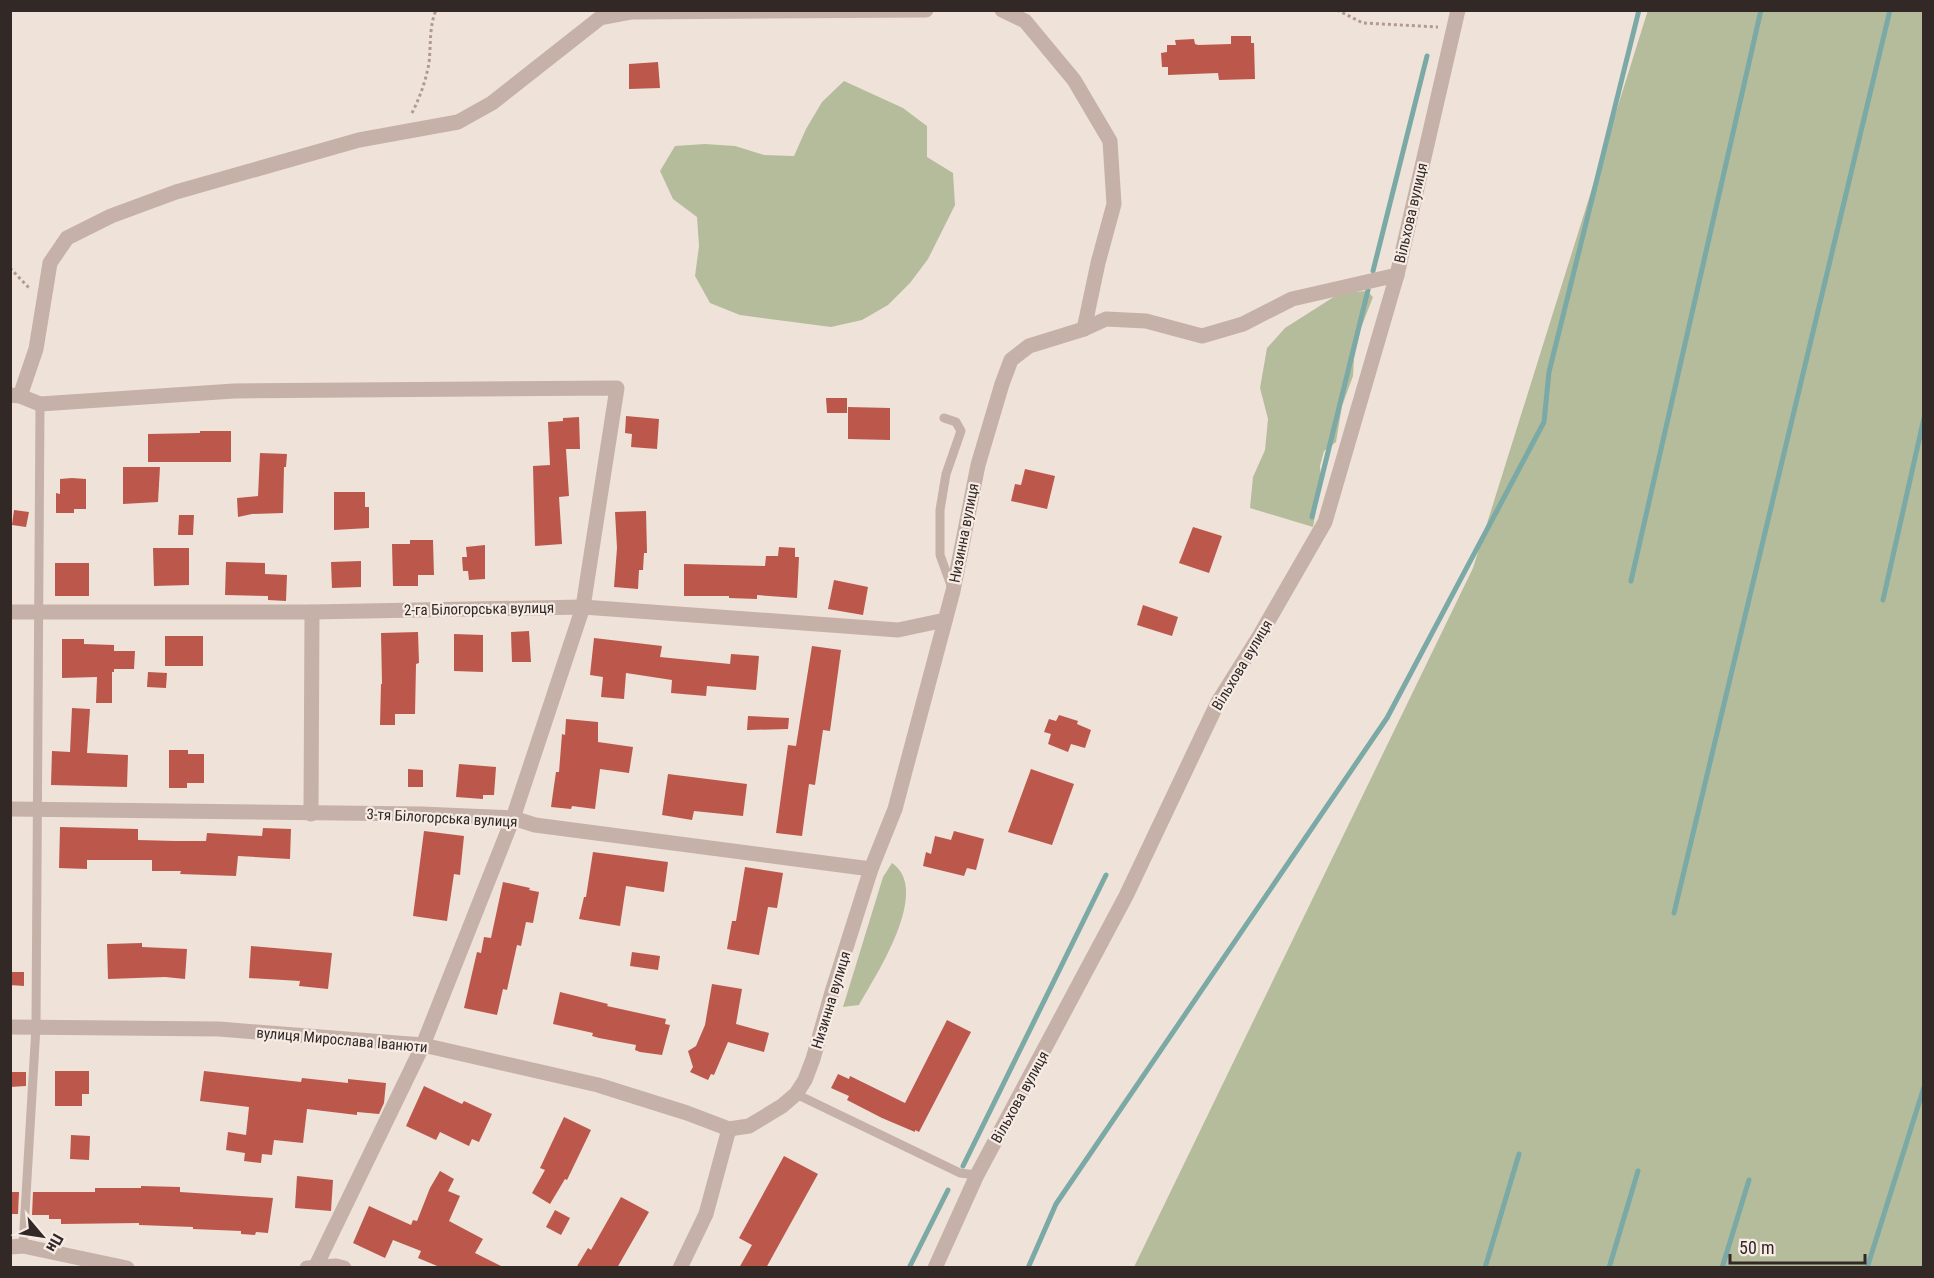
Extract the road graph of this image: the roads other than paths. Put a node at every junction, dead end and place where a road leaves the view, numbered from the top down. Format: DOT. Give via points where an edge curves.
graph roads {
  1 [pos="926,10"];
  2 [pos="1002,10"];
  3 [pos="1458,10"];
  4 [pos="1397,275"];
  5 [pos="1084,329"];
  6 [pos="15,395"];
  7 [pos="40,404"];
  8 [pos="944,418"];
  9 [pos="953,591"];
  10 [pos="583,607"];
  11 [pos="10,612"];
  12 [pos="312,612"];
  13 [pos="38,613"];
  14 [pos="945,620"];
  15 [pos="10,809"];
  16 [pos="37,810"];
  17 [pos="311,813"];
  18 [pos="513,818"];
  19 [pos="871,869"];
  20 [pos="10,1027"];
  21 [pos="36,1027"];
  22 [pos="423,1045"];
  23 [pos="796,1094"];
  24 [pos="729,1129"];
  25 [pos="977,1175"];
  26 [pos="17,1246"];
  27 [pos="312,1267"];
  28 [pos="127,1268"];
  29 [pos="344,1268"];
  30 [pos="680,1268"];
  31 [pos="935,1268"];
  1 -- 6 [label="street" via="632,12 600,18 492,103 458,122 359,140 176,192 111,216 67,238 50,263 36,349"];
  2 -- 5 [label="street" via="1025,21 1074,80 1110,141 1114,204"];
  3 -- 4 [label="street, Вільхова вулиця"];
  4 -- 5 [label="street, Низинна вулиця" via="1292,299 1242,324 1202,336 1146,321 1106,319"];
  4 -- 25 [label="street, Вільхова вулиця" via="1325,522 1218,702 1126,896"];
  5 -- 9 [label="street, Низинна вулиця" via="1029,346 1011,360 978,465"];
  6 -- 7 [label="street"];
  7 -- 10 [label="street" via="234,391 617,388"];
  7 -- 13 [label="lane"];
  8 -- 9 [label="lane" via="956,422 961,431 944,482 939,532 940,555"];
  9 -- 14 [label="street, Низинна вулиця"];
  10 -- 12 [label="street, 2-га Білогорська вулиця"];
  10 -- 14 [label="street, 2-га Білогорська вулиця" via="898,630"];
  10 -- 18 [label="street"];
  11 -- 13 [label="street, 2-га Білогорська вулиця"];
  12 -- 13 [label="street, 2-га Білогорська вулиця"];
  12 -- 17 [label="street"];
  13 -- 16 [label="lane"];
  14 -- 19 [label="street, Низинна вулиця" via="895,809"];
  15 -- 16 [label="street, 3-тя Білогорська вулиця"];
  16 -- 17 [label="street, 3-тя Білогорська вулиця"];
  16 -- 21 [label="lane"];
  17 -- 18 [label="street, 3-тя Білогорська вулиця"];
  18 -- 19 [label="street, 3-тя Білогорська вулиця" via="535,825"];
  18 -- 22 [label="street"];
  19 -- 23 [label="street, Низинна вулиця" via="813,1059"];
  20 -- 21 [label="street, вулиця Мирослава Іванюти"];
  21 -- 22 [label="street, вулиця Мирослава Іванюти" via="219,1029"];
  21 -- 26 [label="lane"];
  22 -- 24 [label="street, вулиця Мирослава Іванюти" via="598,1085"];
  22 -- 27 [label="street"];
  23 -- 24 [label="street" via="748,1126"];
  23 -- 25 [label="lane" via="960,1173"];
  24 -- 30 [label="street" via="706,1214"];
  25 -- 31 [label="street, Вільхова вулиця"];
  26 -- 28 [label="street"];
  27 -- 29 [label="street"];
}
